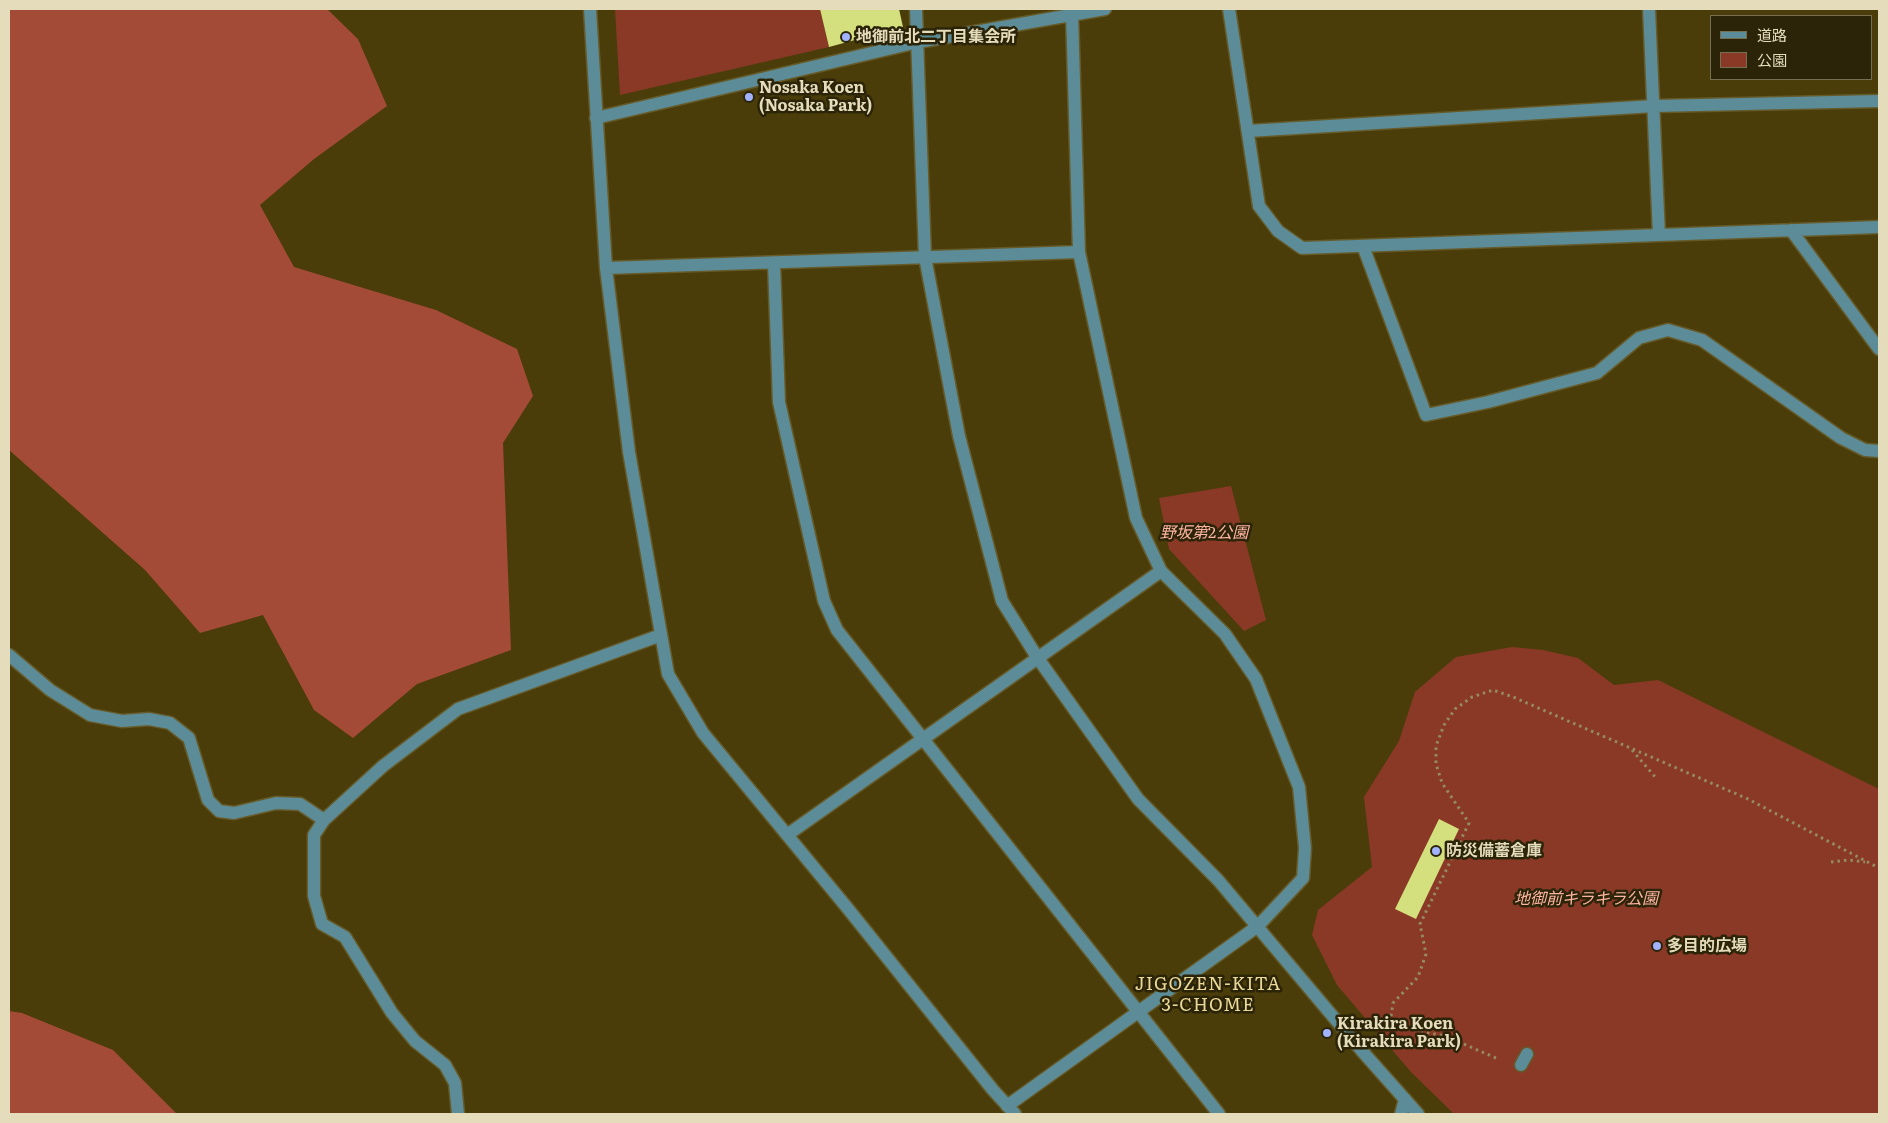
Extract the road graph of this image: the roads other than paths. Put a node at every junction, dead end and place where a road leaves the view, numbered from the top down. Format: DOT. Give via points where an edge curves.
graph roads {
  1 [pos="590,9"];
  2 [pos="916,9"];
  3 [pos="1105,9"];
  4 [pos="1228,9"];
  5 [pos="1649,9"];
  6 [pos="1072,14"];
  7 [pos="918,42"];
  8 [pos="1879,101"];
  9 [pos="1654,106"];
  10 [pos="596,118"];
  11 [pos="1248,131"];
  12 [pos="1879,227"];
  13 [pos="1791,230"];
  14 [pos="1659,235"];
  15 [pos="1363,246"];
  16 [pos="1079,252"];
  17 [pos="925,257"];
  18 [pos="774,263"];
  19 [pos="606,268"];
  20 [pos="1879,349"];
  21 [pos="1879,451"];
  22 [pos="1161,570"];
  23 [pos="662,635"];
  24 [pos="9,655"];
  25 [pos="1037,657"];
  26 [pos="923,738"];
  27 [pos="324,820"];
  28 [pos="787,835"];
  29 [pos="1258,926"];
  30 [pos="1138,1012"];
  31 [pos="1405,1099"];
  32 [pos="1011,1110"];
  33 [pos="458,1114"];
  34 [pos="1219,1114"];
  35 [pos="1401,1114"];
  36 [pos="1418,1114"];
  1 -- 10 [label="street"];
  2 -- 7 [label="street"];
  3 -- 6 [label="street"];
  4 -- 11 [label="street"];
  5 -- 9 [label="street"];
  6 -- 7 [label="street"];
  6 -- 16 [label="street"];
  7 -- 10 [label="street"];
  7 -- 17 [label="street"];
  8 -- 9 [label="street"];
  9 -- 11 [label="street"];
  9 -- 14 [label="street"];
  10 -- 19 [label="street"];
  11 -- 15 [label="street" via="1259,206 1278,231 1302,248"];
  12 -- 13 [label="street"];
  13 -- 14 [label="street"];
  13 -- 20 [label="street"];
  14 -- 15 [label="street"];
  15 -- 21 [label="street" via="1426,415 1597,373 1639,338 1668,330 1702,340 1841,438 1865,450"];
  16 -- 17 [label="street"];
  16 -- 22 [label="street" via="1136,518"];
  17 -- 18 [label="street"];
  17 -- 25 [label="street" via="959,436 1002,601"];
  18 -- 19 [label="street"];
  18 -- 26 [label="street" via="779,402 824,601 837,630"];
  19 -- 23 [label="street" via="629,452"];
  22 -- 25 [label="street"];
  22 -- 29 [label="street" via="1225,634 1256,679 1299,786 1305,848 1303,878"];
  23 -- 27 [label="street" via="458,709 383,766"];
  23 -- 28 [label="street" via="668,674 703,733"];
  24 -- 27 [label="street" via="50,690 90,715 122,721 149,719 170,723 189,738 208,800 219,811 234,813 276,803 300,804"];
  25 -- 26 [label="street"];
  25 -- 29 [label="street" via="1138,799 1218,880"];
  26 -- 28 [label="street"];
  26 -- 30 [label="street"];
  27 -- 33 [label="street" via="314,835 314,896 322,924 345,937 392,1013 415,1041 445,1065 455,1083"];
  28 -- 32 [label="street"];
  29 -- 30 [label="street"];
  29 -- 31 [label="street"];
  30 -- 32 [label="street"];
  30 -- 34 [label="street"];
  31 -- 35 [label="street"];
  31 -- 36 [label="street"];
}
